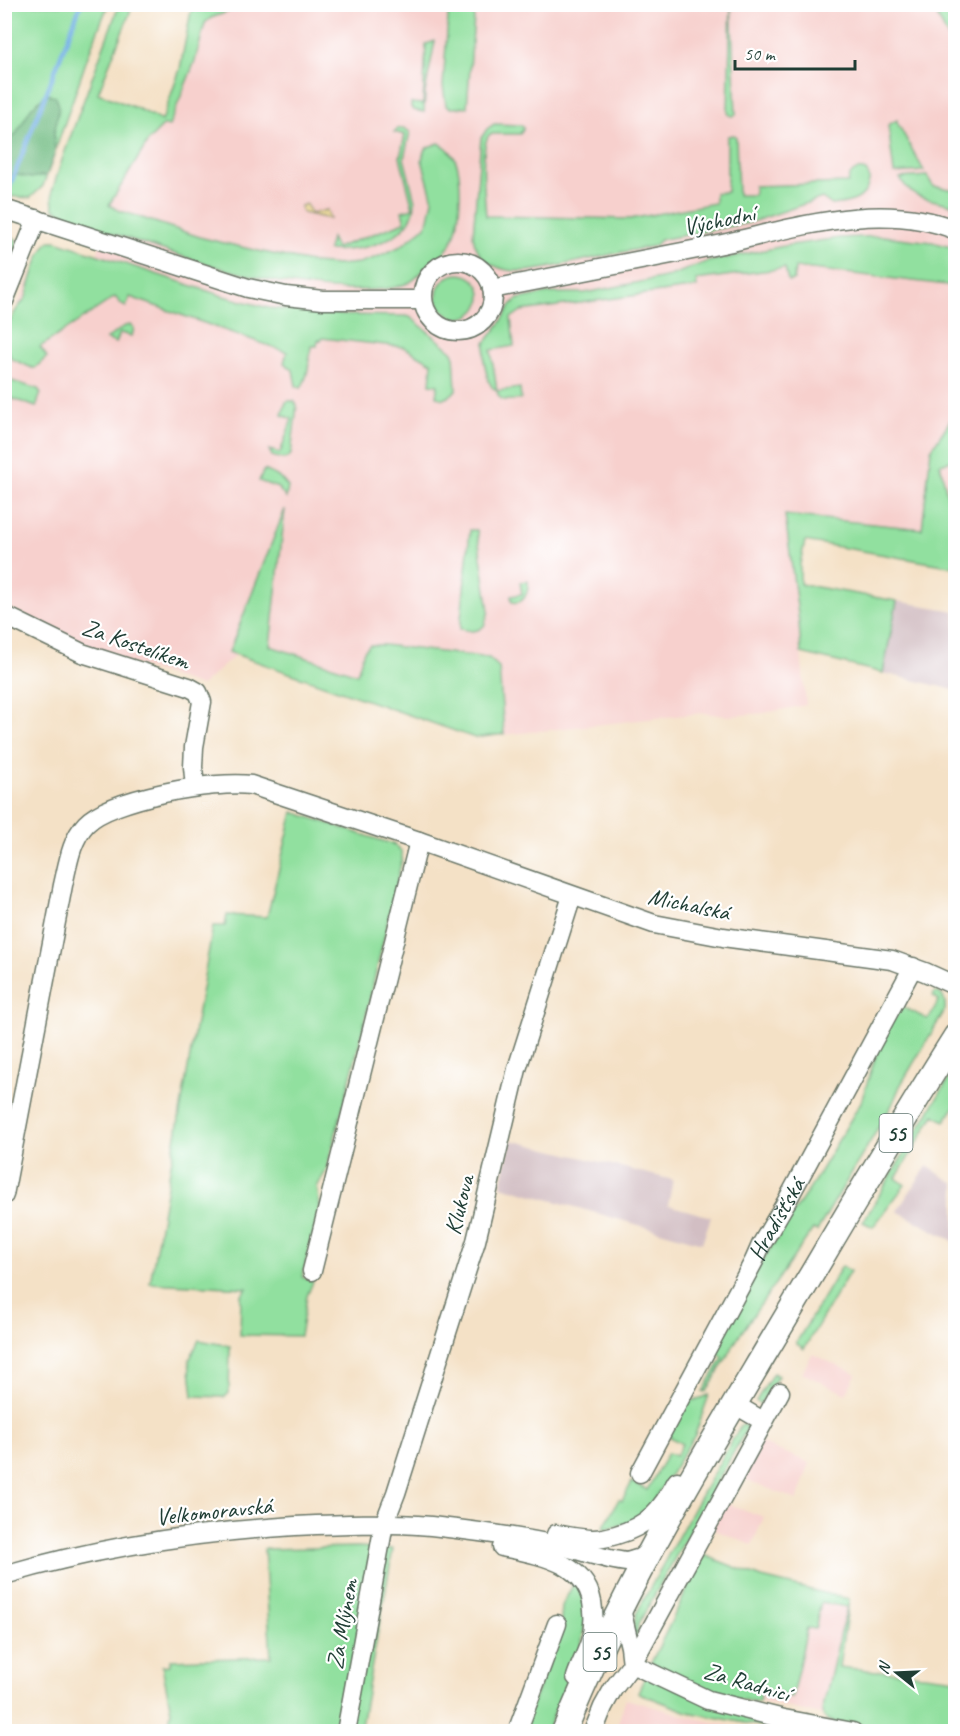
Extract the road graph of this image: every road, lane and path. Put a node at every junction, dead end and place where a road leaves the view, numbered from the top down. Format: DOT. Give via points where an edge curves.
graph roads {
  1 [pos="4,209"];
  2 [pos="37,219"];
  3 [pos="956,230"];
  4 [pos="492,289"];
  5 [pos="423,300"];
  6 [pos="4,301"];
  7 [pos="4,615"];
  8 [pos="195,787"];
  9 [pos="419,841"];
  10 [pos="572,896"];
  11 [pos="914,967"];
  12 [pos="956,986"];
  13 [pos="956,1036"];
  14 [pos="4,1195"];
  15 [pos="312,1271"];
  16 [pos="780,1392"];
  17 [pos="734,1404"];
  18 [pos="764,1421"];
  19 [pos="721,1426"];
  20 [pos="640,1473"];
  21 [pos="384,1524"];
  22 [pos="432,1527"];
  23 [pos="480,1532"];
  24 [pos="656,1542"];
  25 [pos="613,1560"];
  26 [pos="4,1575"];
  27 [pos="621,1609"];
  28 [pos="557,1624"];
  29 [pos="632,1664"];
  30 [pos="571,1715"];
  31 [pos="346,1731"];
  32 [pos="517,1731"];
  33 [pos="593,1731"];
  34 [pos="853,1731"];
  1 -- 2 [label="street"];
  2 -- 5 [label="street" via="248,288 286,296"];
  2 -- 6 [label="street"];
  3 -- 4 [label="street, Východní" via="922,220 885,217 823,222"];
  4 -- 5 [label="street" via="486,275 475,265 451,262 441,265 427,280"];
  4 -- 5 [label="street" via="493,300 483,320 464,331 440,326 428,315"];
  7 -- 8 [label="street, Za Kostelíkem" via="82,653 198,692 202,702 194,747"];
  8 -- 9 [label="street, Michalská" via="251,785"];
  8 -- 14 [label="street, Michalská" via="100,813 75,841 63,885"];
  9 -- 10 [label="street, Michalská"];
  9 -- 15 [label="street"];
  10 -- 11 [label="street, Michalská" via="689,932 883,958"];
  10 -- 21 [label="street, Klukova" via="517,1069 476,1241"];
  11 -- 12 [label="street, Michalská"];
  11 -- 20 [label="street, Hradišťská"];
  13 -- 17 [label="main road, 55"];
  16 -- 18 [label="street"];
  17 -- 18 [label="street"];
  17 -- 19 [label="main road, 55"];
  18 -- 29 [label="street"];
  19 -- 23 [label="street, Velkomoravská" via="693,1453 652,1517 629,1531 593,1539 502,1526"];
  19 -- 24 [label="main road, 55"];
  21 -- 22 [label="street, Velkomoravská"];
  21 -- 26 [label="street, Velkomoravská" via="246,1529 182,1536 74,1556"];
  21 -- 31 [label="street, Za Mlýnem"];
  22 -- 23 [label="street, Velkomoravská"];
  22 -- 30 [label="street, Velkomoravská" via="460,1538 560,1563 583,1580 594,1614 590,1642 568,1704"];
  23 -- 25 [label="street, Velkomoravská" via="533,1540"];
  24 -- 25 [label="street" via="636,1560"];
  24 -- 27 [label="main road, 55"];
  25 -- 30 [label="street" via="628,1572 630,1580 574,1700"];
  27 -- 29 [label="street"];
  27 -- 30 [label="main road, 55"];
  28 -- 32 [label="street"];
  29 -- 30 [label="street" via="620,1669"];
  29 -- 33 [label="street" via="613,1689"];
  29 -- 34 [label="street, Za Radnicí" via="708,1700"];
}
